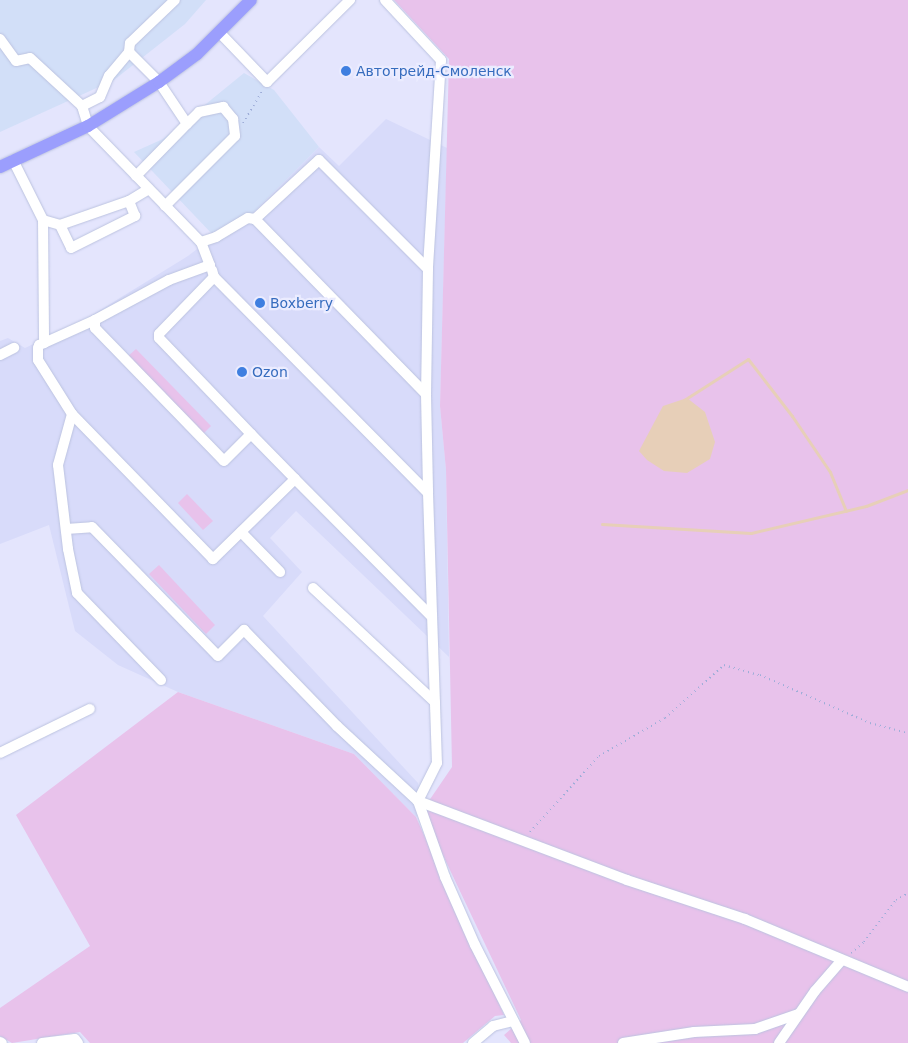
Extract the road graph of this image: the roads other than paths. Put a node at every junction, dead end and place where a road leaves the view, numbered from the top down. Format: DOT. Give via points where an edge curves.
graph roads {
  1 [pos="175,0"];
  2 [pos="251,0"];
  3 [pos="350,0"];
  4 [pos="385,0"];
  5 [pos="220,33"];
  6 [pos="0,39"];
  7 [pos="129,52"];
  8 [pos="159,82"];
  9 [pos="82,106"];
  10 [pos="187,124"];
  11 [pos="88,126"];
  12 [pos="14,160"];
  13 [pos="0,167"];
  14 [pos="136,176"];
  15 [pos="149,189"];
  16 [pos="129,201"];
  17 [pos="165,206"];
  18 [pos="254,219"];
  19 [pos="43,220"];
  20 [pos="60,225"];
  21 [pos="201,242"];
  22 [pos="210,265"];
  23 [pos="428,269"];
  24 [pos="214,277"];
  25 [pos="95,320"];
  26 [pos="44,344"];
  27 [pos="14,348"];
  28 [pos="0,355"];
  29 [pos="426,394"];
  30 [pos="72,414"];
  31 [pos="251,434"];
  32 [pos="295,479"];
  33 [pos="428,493"];
  34 [pos="66,529"];
  35 [pos="241,532"];
  36 [pos="280,572"];
  37 [pos="313,588"];
  38 [pos="430,615"];
  39 [pos="161,680"];
  40 [pos="435,702"];
  41 [pos="90,709"];
  42 [pos="0,753"];
  43 [pos="418,801"];
  44 [pos="841,961"];
  45 [pos="908,986"];
  46 [pos="798,1014"];
  47 [pos="513,1021"];
  48 [pos="42,1043"];
  49 [pos="78,1043"];
  50 [pos="473,1043"];
  51 [pos="524,1043"];
  52 [pos="623,1043"];
  53 [pos="780,1043"];
  1 -- 7 [label="lane" via="130,43"];
  2 -- 5 [label="main road"];
  3 -- 5 [label="lane" via="267,82"];
  4 -- 23 [label="lane" via="441,60"];
  5 -- 8 [label="main road"];
  6 -- 9 [label="lane" via="16,61 30,58"];
  7 -- 8 [label="lane"];
  7 -- 9 [label="lane" via="109,76 100,97"];
  8 -- 10 [label="lane"];
  8 -- 11 [label="main road"];
  9 -- 11 [label="lane"];
  10 -- 14 [label="lane"];
  10 -- 17 [label="lane" via="199,112 223,107 233,119 235,136"];
  11 -- 12 [label="main road"];
  11 -- 14 [label="lane"];
  12 -- 13 [label="main road"];
  12 -- 19 [label="lane"];
  14 -- 15 [label="lane"];
  15 -- 16 [label="lane"];
  15 -- 17 [label="lane"];
  16 -- 20 [label="lane"];
  16 -- 20 [label="lane" via="135,216 71,248"];
  17 -- 21 [label="lane"];
  18 -- 21 [label="lane" via="248,218"];
  18 -- 23 [label="lane" via="319,160"];
  18 -- 29 [label="lane"];
  19 -- 20 [label="lane"];
  19 -- 26 [label="lane"];
  21 -- 22 [label="lane"];
  22 -- 24 [label="lane"];
  22 -- 25 [label="lane" via="169,280"];
  23 -- 29 [label="lane"];
  24 -- 31 [label="lane" via="159,334 159,338"];
  24 -- 33 [label="lane"];
  25 -- 26 [label="lane"];
  25 -- 31 [label="lane" via="95,328 224,461"];
  26 -- 30 [label="lane" via="39,345 38,360"];
  27 -- 28 [label="lane"];
  29 -- 33 [label="lane"];
  30 -- 34 [label="lane" via="58,465"];
  30 -- 35 [label="lane" via="213,559"];
  31 -- 32 [label="lane"];
  32 -- 35 [label="lane"];
  32 -- 38 [label="lane"];
  33 -- 38 [label="lane"];
  34 -- 39 [label="lane" via="77,592"];
  34 -- 43 [label="lane" via="92,527 218,656 244,630 337,726"];
  35 -- 36 [label="lane"];
  37 -- 40 [label="lane"];
  38 -- 40 [label="lane"];
  40 -- 43 [label="lane" via="437,764"];
  41 -- 42 [label="lane"];
  43 -- 44 [label="lane" via="627,880 745,919"];
  43 -- 47 [label="lane" via="445,877"];
  44 -- 45 [label="lane"];
  44 -- 46 [label="lane"];
  46 -- 52 [label="lane" via="755,1029 694,1032"];
  46 -- 53 [label="lane"];
  47 -- 50 [label="lane" via="493,1026"];
  47 -- 51 [label="lane"];
  48 -- 49 [label="lane" via="75,1040"];
}
